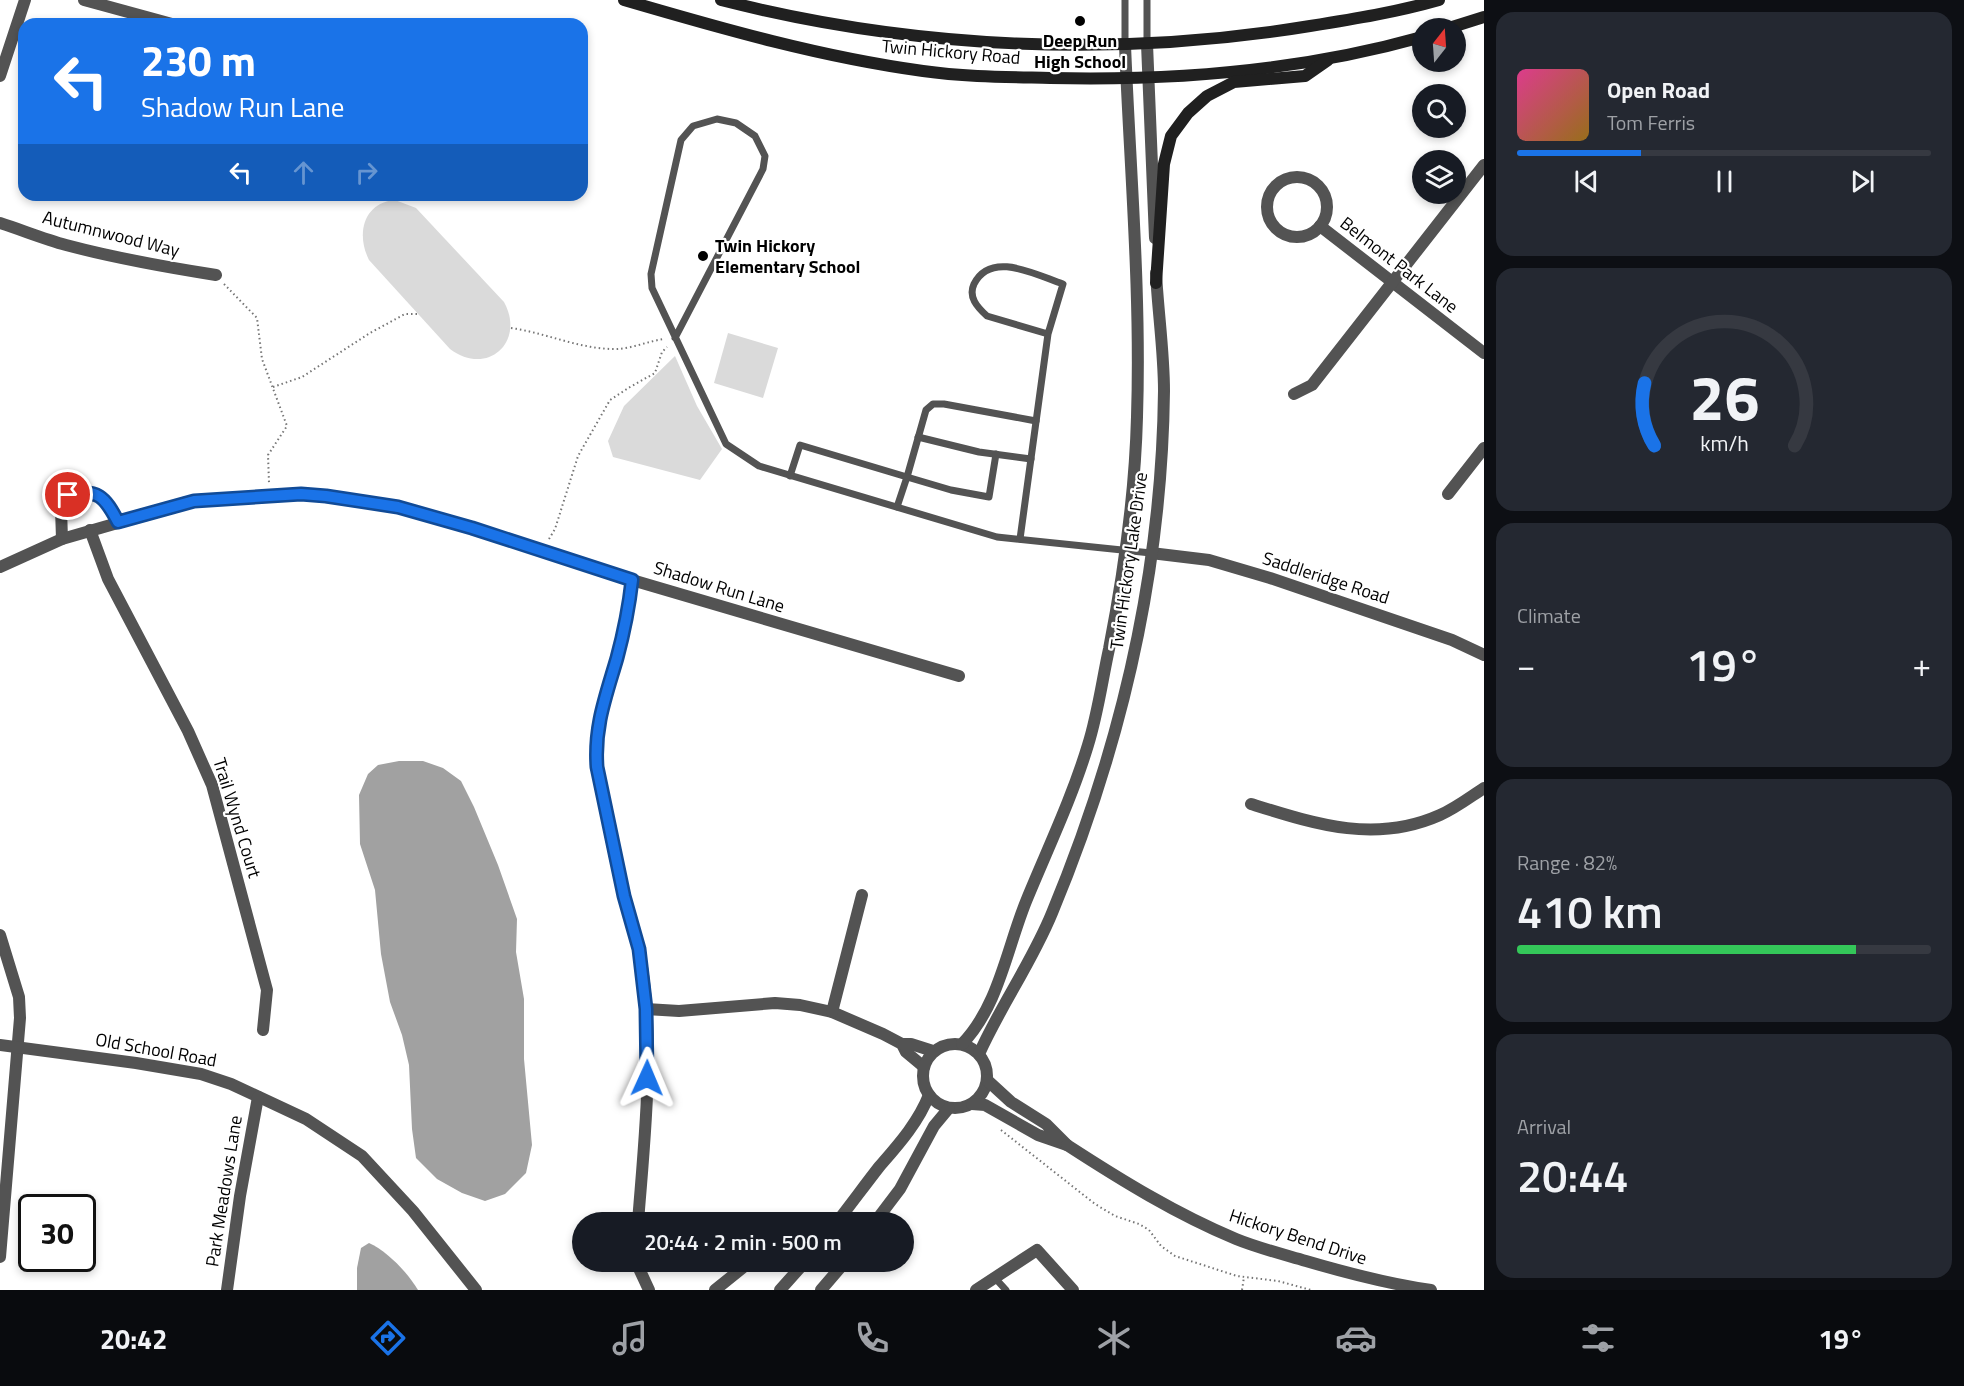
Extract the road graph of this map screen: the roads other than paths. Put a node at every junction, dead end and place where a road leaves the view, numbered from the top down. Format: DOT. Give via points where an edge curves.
graph roads {
  1 [pos="25,0"];
  2 [pos="84,0"];
  3 [pos="624,0"];
  4 [pos="721,0"];
  5 [pos="1125,0"];
  6 [pos="1147,0"];
  7 [pos="1439,0"];
  8 [pos="1484,17"];
  9 [pos="19,18"];
  10 [pos="150,18"];
  11 [pos="18,21"];
  12 [pos="1466,23"];
  13 [pos="1412,40"];
  14 [pos="1147,44"];
  15 [pos="1125,45"];
  16 [pos="1332,58"];
  17 [pos="0,76"];
  18 [pos="1148,78"];
  19 [pos="1126,80"];
  20 [pos="1484,165"];
  21 [pos="0,223"];
  22 [pos="1320,226"];
  23 [pos="216,275"];
  24 [pos="1156,283"];
  25 [pos="1392,283"];
  26 [pos="1048,334"];
  27 [pos="675,338"];
  28 [pos="1484,354"];
  29 [pos="1294,394"];
  30 [pos="1036,421"];
  31 [pos="918,437"];
  32 [pos="1484,448"];
  33 [pos="996,454"];
  34 [pos="1031,459"];
  35 [pos="790,476"];
  36 [pos="907,477"];
  37 [pos="1448,494"];
  38 [pos="897,507"];
  39 [pos="118,522"];
  40 [pos="90,531"];
  41 [pos="62,539"];
  42 [pos="1020,539"];
  43 [pos="1126,551"];
  44 [pos="1151,553"];
  45 [pos="0,567"];
  46 [pos="632,580"];
  47 [pos="1484,655"];
  48 [pos="958,676"];
  49 [pos="1484,788"];
  50 [pos="1251,804"];
  51 [pos="862,895"];
  52 [pos="0,935"];
  53 [pos="646,1009"];
  54 [pos="832,1012"];
  55 [pos="263,1030"];
  56 [pos="902,1044"];
  57 [pos="962,1044"];
  58 [pos="0,1045"];
  59 [pos="17,1046"];
  60 [pos="933,1051"];
  61 [pos="979,1054"];
  62 [pos="924,1067"];
  63 [pos="987,1080"];
  64 [pos="929,1095"];
  65 [pos="258,1097"];
  66 [pos="972,1104"];
  67 [pos="949,1108"];
  68 [pos="1067,1145"];
  69 [pos="639,1212"];
  70 [pos="845,1212"];
  71 [pos="883,1212"];
  72 [pos="0,1257"];
  73 [pos="641,1272"];
  74 [pos="736,1272"];
  75 [pos="796,1272"];
  76 [pos="836,1272"];
  77 [pos="995,1278"];
  78 [pos="1415,1289"];
  79 [pos="227,1290"];
  80 [pos="476,1290"];
  81 [pos="649,1290"];
  82 [pos="715,1290"];
  83 [pos="780,1290"];
  84 [pos="821,1290"];
  85 [pos="976,1290"];
  86 [pos="1005,1290"];
  87 [pos="1073,1290"];
  88 [pos="1431,1290"];
  1 -- 9 [label="street"];
  2 -- 10 [label="street"];
  3 -- 19 [label="main road, Twin Hickory Road" via="771,42 877,64 958,74"];
  4 -- 15 [label="main road, Twin Hickory Road" via="813,20 918,36 1030,44"];
  5 -- 15 [label="lane"];
  6 -- 14 [label="lane"];
  7 -- 14 [label="main road, Twin Hickory Road" via="1384,14 1281,31"];
  8 -- 12 [label="main road"];
  11 -- 17 [label="street"];
  13 -- 16 [label="main road, Twin Hickory Road"];
  14 -- 15 [label="main road, Twin Hickory Road"];
  14 -- 18 [label="street, Twin Hickory Lake Drive"];
  15 -- 19 [label="street, Twin Hickory Lake Drive"];
  16 -- 18 [label="main road, Twin Hickory Road" via="1268,68"];
  16 -- 24 [label="main road" via="1305,76 1234,82 1207,96 1188,113 1171,136 1164,164"];
  18 -- 19 [label="main road, Twin Hickory Road"];
  18 -- 24 [label="street, Twin Hickory Lake Drive"];
  19 -- 43 [label="street, Twin Hickory Lake Drive" via="1138,314 1134,471"];
  20 -- 25 [label="street"];
  21 -- 23 [label="street, Autumnwood Way" via="98,253"];
  22 -- 22 [label="street, Belmont Park Lane" via="1327,207 1320,187 1302,177 1282,180 1274,186 1267,204 1277,230 1285,235 1304,236"];
  22 -- 25 [label="street, Belmont Park Lane"];
  24 -- 44 [label="street, Twin Hickory Lake Drive" via="1164,399"];
  25 -- 28 [label="street, Belmont Park Lane"];
  25 -- 29 [label="street" via="1312,385"];
  26 -- 26 [label="lane" via="1063,284 1006,266 993,266 980,274 972,287 972,298 979,309 987,316"];
  26 -- 30 [label="lane"];
  27 -- 27 [label="lane" via="651,288 651,274 681,140 693,126 717,119 736,123 755,136 765,156 763,169"];
  27 -- 35 [label="lane" via="726,444 759,466"];
  30 -- 31 [label="lane" via="933,404 926,410"];
  30 -- 34 [label="lane"];
  31 -- 33 [label="lane"];
  31 -- 36 [label="lane"];
  32 -- 37 [label="street"];
  33 -- 34 [label="lane"];
  33 -- 36 [label="lane" via="989,496"];
  34 -- 42 [label="lane"];
  35 -- 36 [label="lane" via="800,445"];
  35 -- 38 [label="lane"];
  36 -- 38 [label="lane"];
  38 -- 42 [label="lane" via="997,537"];
  39 -- 40 [label="street, Shadow Run Lane"];
  39 -- 41 [label="street" via="101,496 85,491 68,495 61,508"];
  39 -- 46 [label="street, Shadow Run Lane" via="194,501 318,495 398,507"];
  40 -- 41 [label="street, Shadow Run Lane"];
  40 -- 55 [label="street, Trail Wynd Court" via="108,579 212,785 267,990"];
  41 -- 45 [label="street, Shadow Run Lane"];
  42 -- 43 [label="lane"];
  43 -- 44 [label="lane"];
  43 -- 57 [label="street, Twin Hickory Lake Drive" via="1088,745 992,995 980,1021"];
  44 -- 47 [label="street, Saddleridge Road" via="1209,560 1270,578 1452,640"];
  44 -- 61 [label="street, Twin Hickory Lake Drive" via="1127,688 1092,811 1038,947"];
  46 -- 48 [label="street, Shadow Run Lane"];
  46 -- 53 [label="street" via="629,610 595,745 624,896 639,949"];
  49 -- 50 [label="street" via="1442,814 1374,830 1346,829"];
  51 -- 54 [label="street"];
  52 -- 59 [label="street" via="19,998"];
  53 -- 54 [label="street" via="679,1011 775,1003"];
  53 -- 69 [label="street" via="646,1113"];
  54 -- 56 [label="street"];
  56 -- 60 [label="street"];
  56 -- 62 [label="street"];
  57 -- 60 [label="street" via="952,1043"];
  57 -- 61 [label="street"];
  58 -- 59 [label="street, Old School Road"];
  59 -- 65 [label="street, Old School Road" via="201,1074"];
  59 -- 72 [label="street"];
  60 -- 62 [label="street"];
  61 -- 63 [label="street" via="985,1062"];
  62 -- 64 [label="street" via="922,1077"];
  63 -- 66 [label="street" via="984,1092"];
  63 -- 68 [label="street, Hickory Bend Drive" via="1011,1102 1046,1124"];
  64 -- 67 [label="street"];
  64 -- 70 [label="street" via="895,1150"];
  65 -- 79 [label="street, Park Meadows Lane"];
  65 -- 80 [label="street, Old School Road" via="306,1119 362,1156 413,1211"];
  66 -- 67 [label="street"];
  66 -- 68 [label="street, Hickory Bend Drive" via="985,1105 1038,1135"];
  67 -- 71 [label="street"];
  68 -- 78 [label="street, Hickory Bend Drive" via="1150,1196 1236,1239"];
  73 -- 81 [label="street"];
  74 -- 82 [label="street"];
  75 -- 83 [label="street"];
  76 -- 84 [label="street"];
  77 -- 85 [label="street"];
  77 -- 86 [label="lane"];
  77 -- 87 [label="street" via="1037,1250"];
  78 -- 88 [label="street, Hickory Bend Drive"];
}
